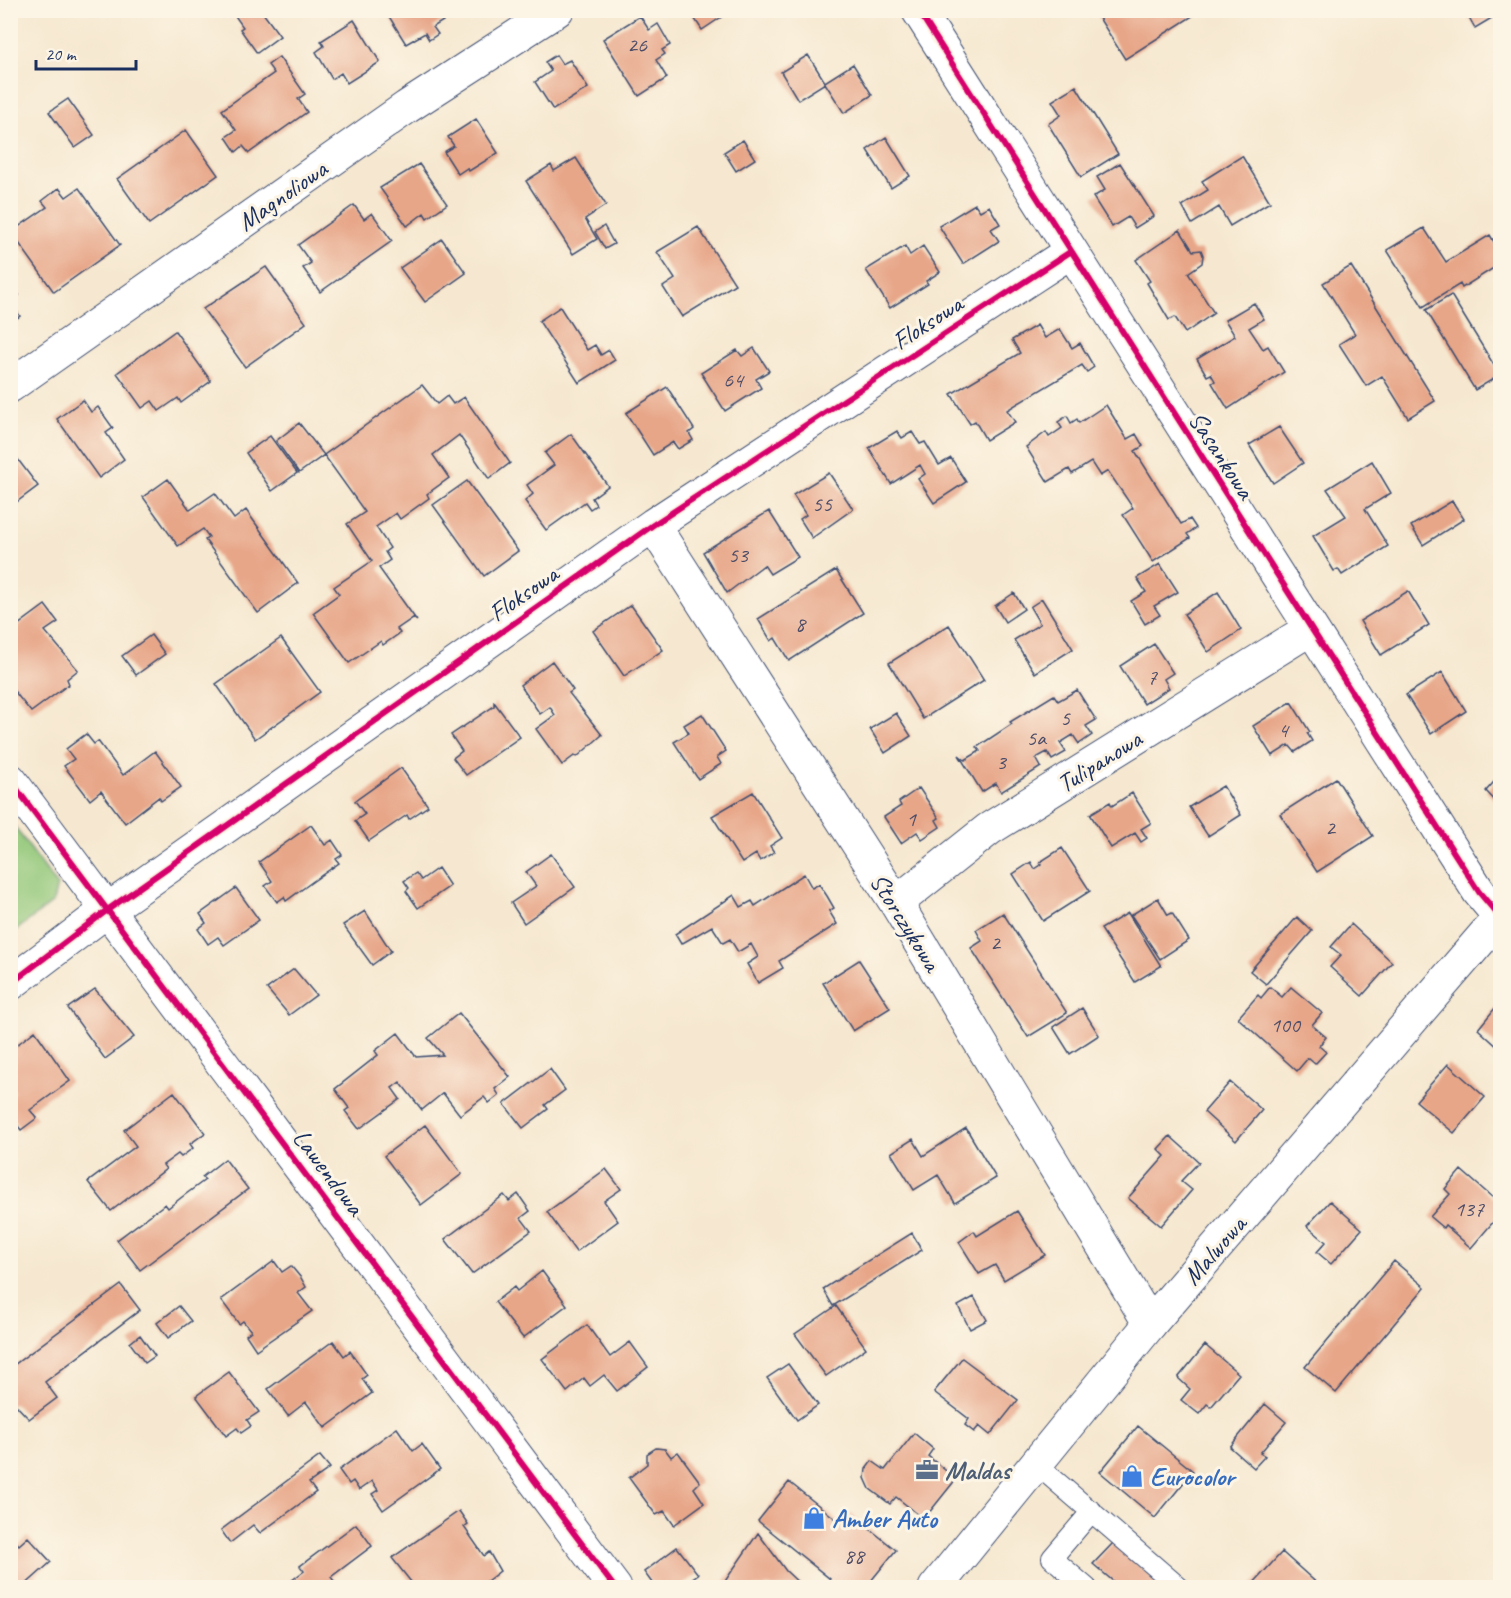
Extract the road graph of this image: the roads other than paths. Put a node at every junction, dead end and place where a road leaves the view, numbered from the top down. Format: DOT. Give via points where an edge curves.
graph roads {
  1 [pos="557,10"];
  2 [pos="918,10"];
  3 [pos="1070,252"];
  4 [pos="10,386"];
  5 [pos="653,525"];
  6 [pos="1310,629"];
  7 [pos="10,780"];
  8 [pos="896,903"];
  9 [pos="106,911"];
  10 [pos="1500,917"];
  11 [pos="10,984"];
  12 [pos="1150,1324"];
  13 [pos="1036,1464"];
  14 [pos="1092,1511"];
  15 [pos="615,1587"];
  16 [pos="935,1587"];
  17 [pos="1087,1587"];
  18 [pos="1180,1587"];
  1 -- 4 [label="street, Magnoliowa" via="406,107"];
  2 -- 3 [label="street, Sasankowa"];
  3 -- 5 [label="street, Floksowa"];
  3 -- 6 [label="street, Sasankowa"];
  5 -- 8 [label="street, Storczykowa"];
  5 -- 9 [label="street, Floksowa"];
  6 -- 8 [label="street, Tulipanowa" via="989,829"];
  6 -- 10 [label="street, Sasankowa" via="1479,892"];
  7 -- 9 [label="street, Lawendowa"];
  8 -- 12 [label="street, Storczykowa"];
  9 -- 11 [label="street, Floksowa"];
  9 -- 15 [label="street, Lawendowa"];
  10 -- 12 [label="street, Malwowa"];
  12 -- 13 [label="street, Malwowa"];
  13 -- 14 [label="lane"];
  13 -- 16 [label="street, Malwowa"];
  14 -- 17 [label="lane" via="1052,1557"];
  14 -- 18 [label="lane"];
}
